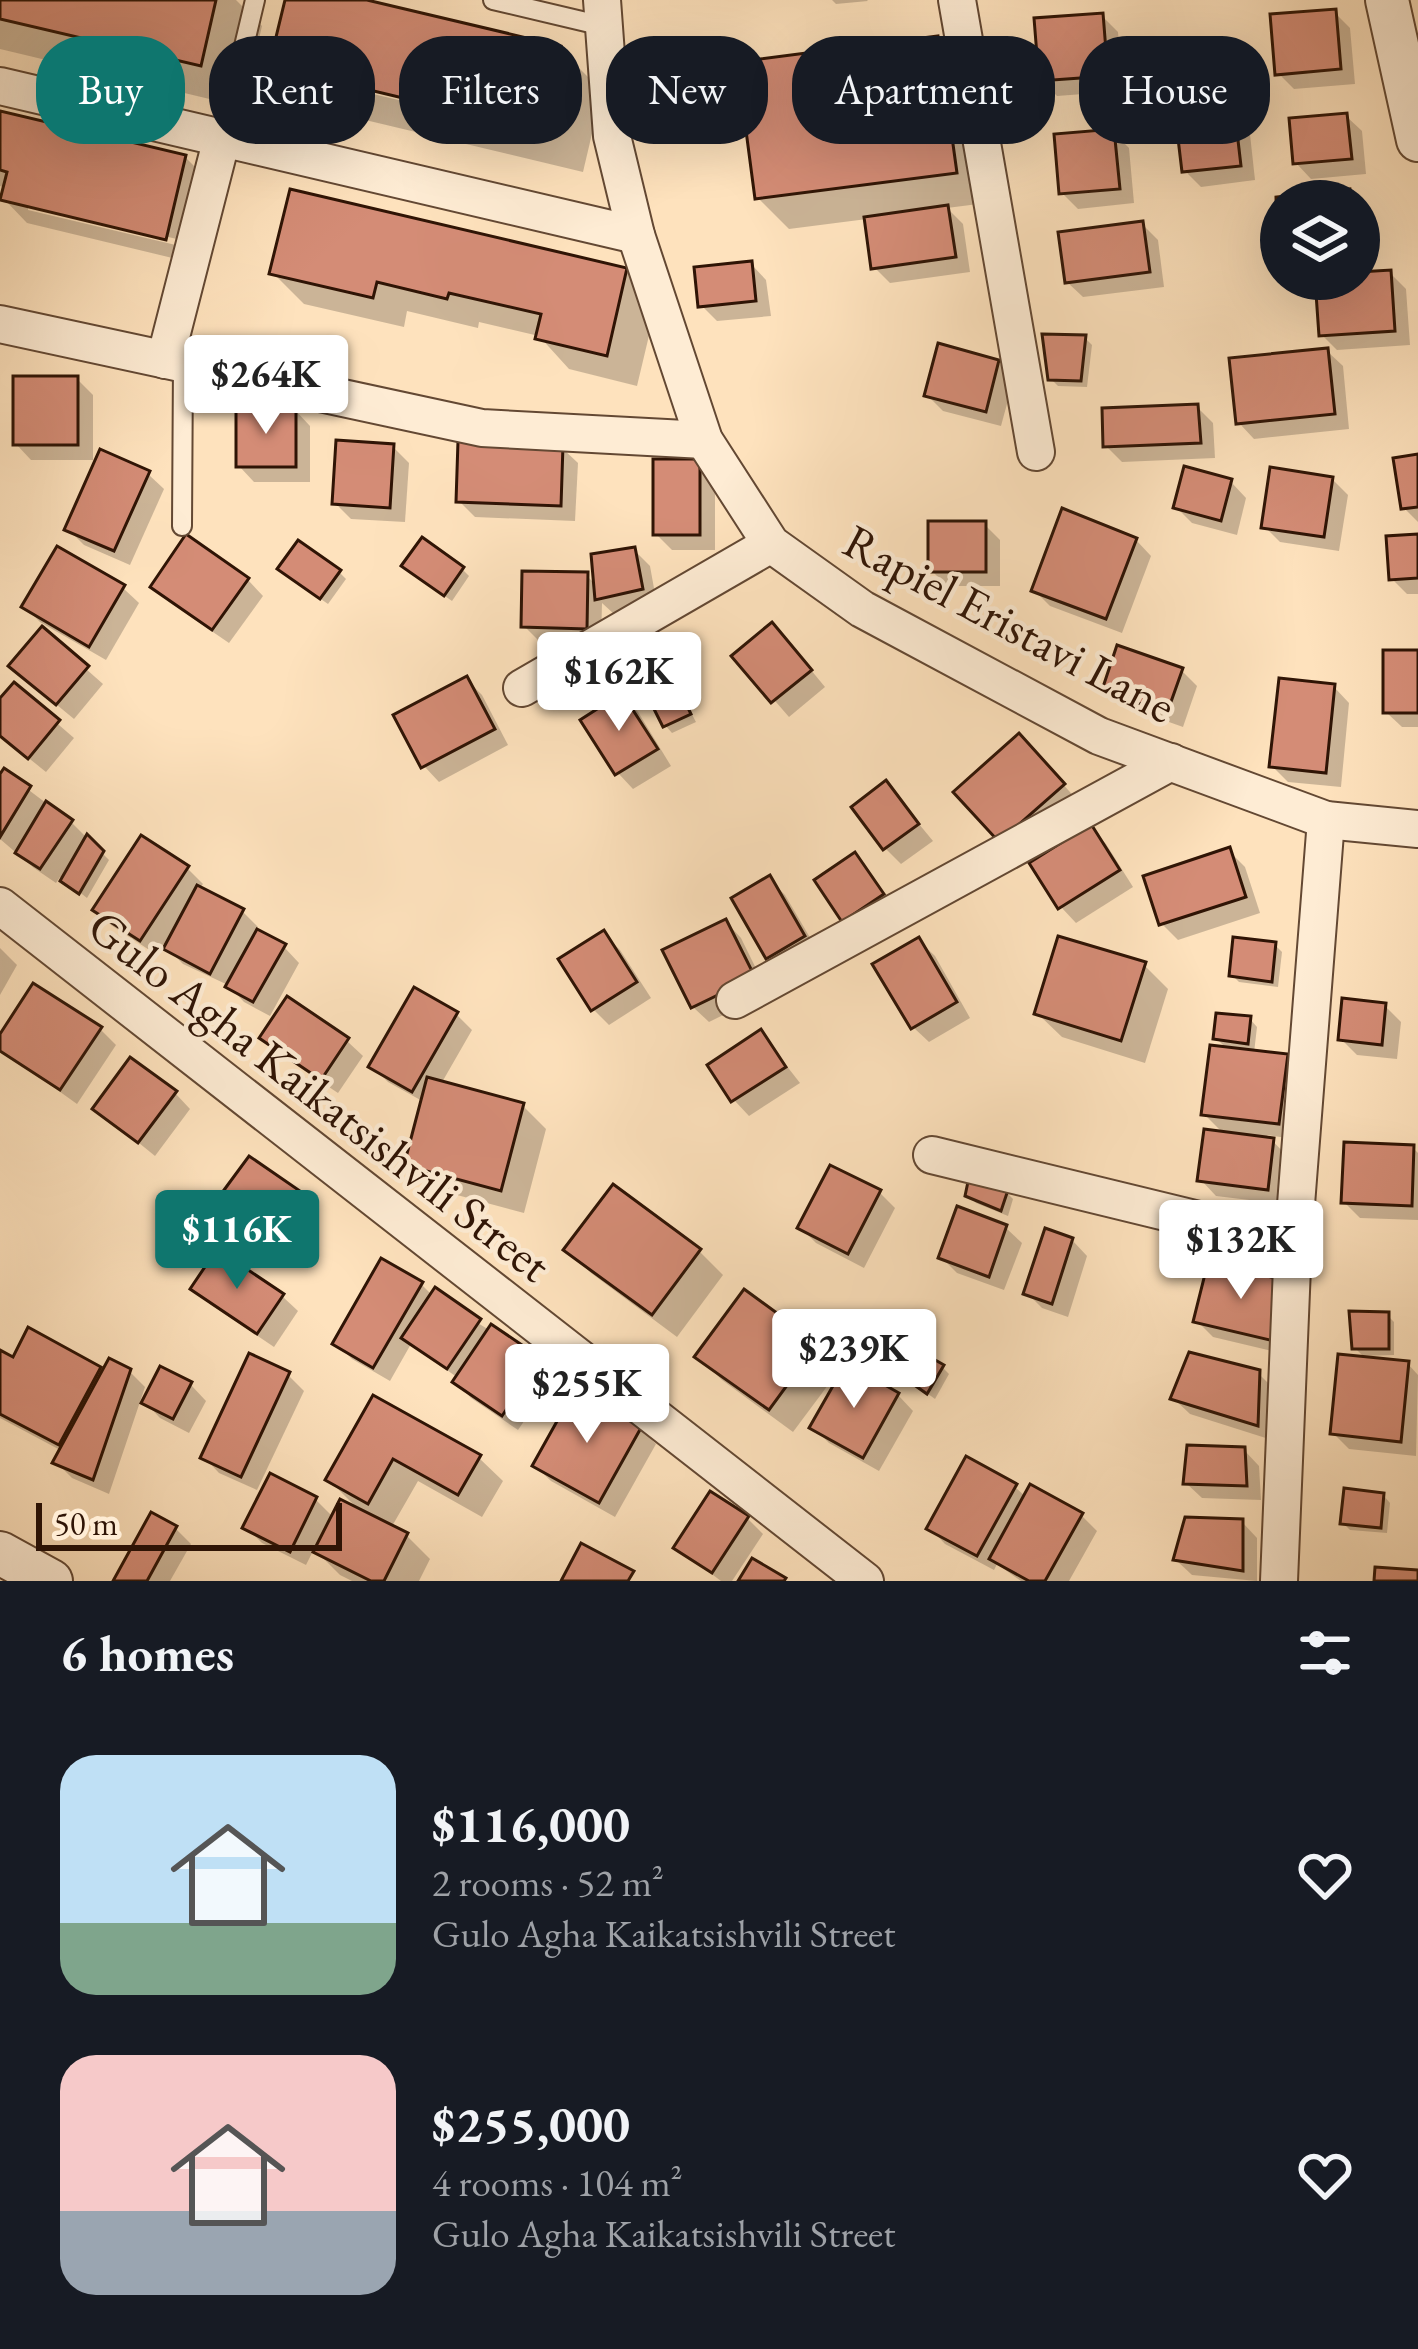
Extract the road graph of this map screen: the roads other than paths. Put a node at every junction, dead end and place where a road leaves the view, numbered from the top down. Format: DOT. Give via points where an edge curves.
graph roads {
  1 [pos="255,0"];
  2 [pos="493,0"];
  3 [pos="957,0"];
  4 [pos="1387,0"];
  5 [pos="603,13"];
  6 [pos="246,36"];
  7 [pos="0,86"];
  8 [pos="209,135"];
  9 [pos="1418,140"];
  10 [pos="221,144"];
  11 [pos="247,144"];
  12 [pos="636,236"];
  13 [pos="0,324"];
  14 [pos="174,362"];
  15 [pos="704,440"];
  16 [pos="1036,452"];
  17 [pos="182,526"];
  18 [pos="771,544"];
  19 [pos="522,688"];
  20 [pos="1171,763"];
  21 [pos="1326,820"];
  22 [pos="1418,829"];
  23 [pos="0,905"];
  24 [pos="735,1000"];
  25 [pos="932,1155"];
  26 [pos="1293,1243"];
  27 [pos="0,1552"];
  28 [pos="51,1581"];
  29 [pos="866,1581"];
  30 [pos="1279,1581"];
  1 -- 6 [label="lane"];
  2 -- 5 [label="lane"];
  3 -- 16 [label="street"];
  4 -- 9 [label="street"];
  5 -- 12 [label="street, Rapiel Eristavi Lane" via="612,136"];
  7 -- 8 [label="street"];
  10 -- 14 [label="street"];
  11 -- 12 [label="street"];
  12 -- 15 [label="street, Rapiel Eristavi Lane"];
  13 -- 14 [label="street"];
  14 -- 15 [label="street" via="482,428"];
  14 -- 17 [label="lane"];
  15 -- 18 [label="street, Rapiel Eristavi Lane"];
  18 -- 19 [label="street"];
  18 -- 20 [label="street, Rapiel Eristavi Lane" via="862,609 1099,736"];
  20 -- 21 [label="street, Rapiel Eristavi Lane"];
  20 -- 24 [label="street"];
  21 -- 22 [label="street, Rapiel Eristavi Lane"];
  21 -- 26 [label="street"];
  23 -- 29 [label="street, Gulo Agha Kaikatsishvili Street"];
  25 -- 26 [label="street"];
  26 -- 30 [label="street"];
  27 -- 28 [label="street"];
}
